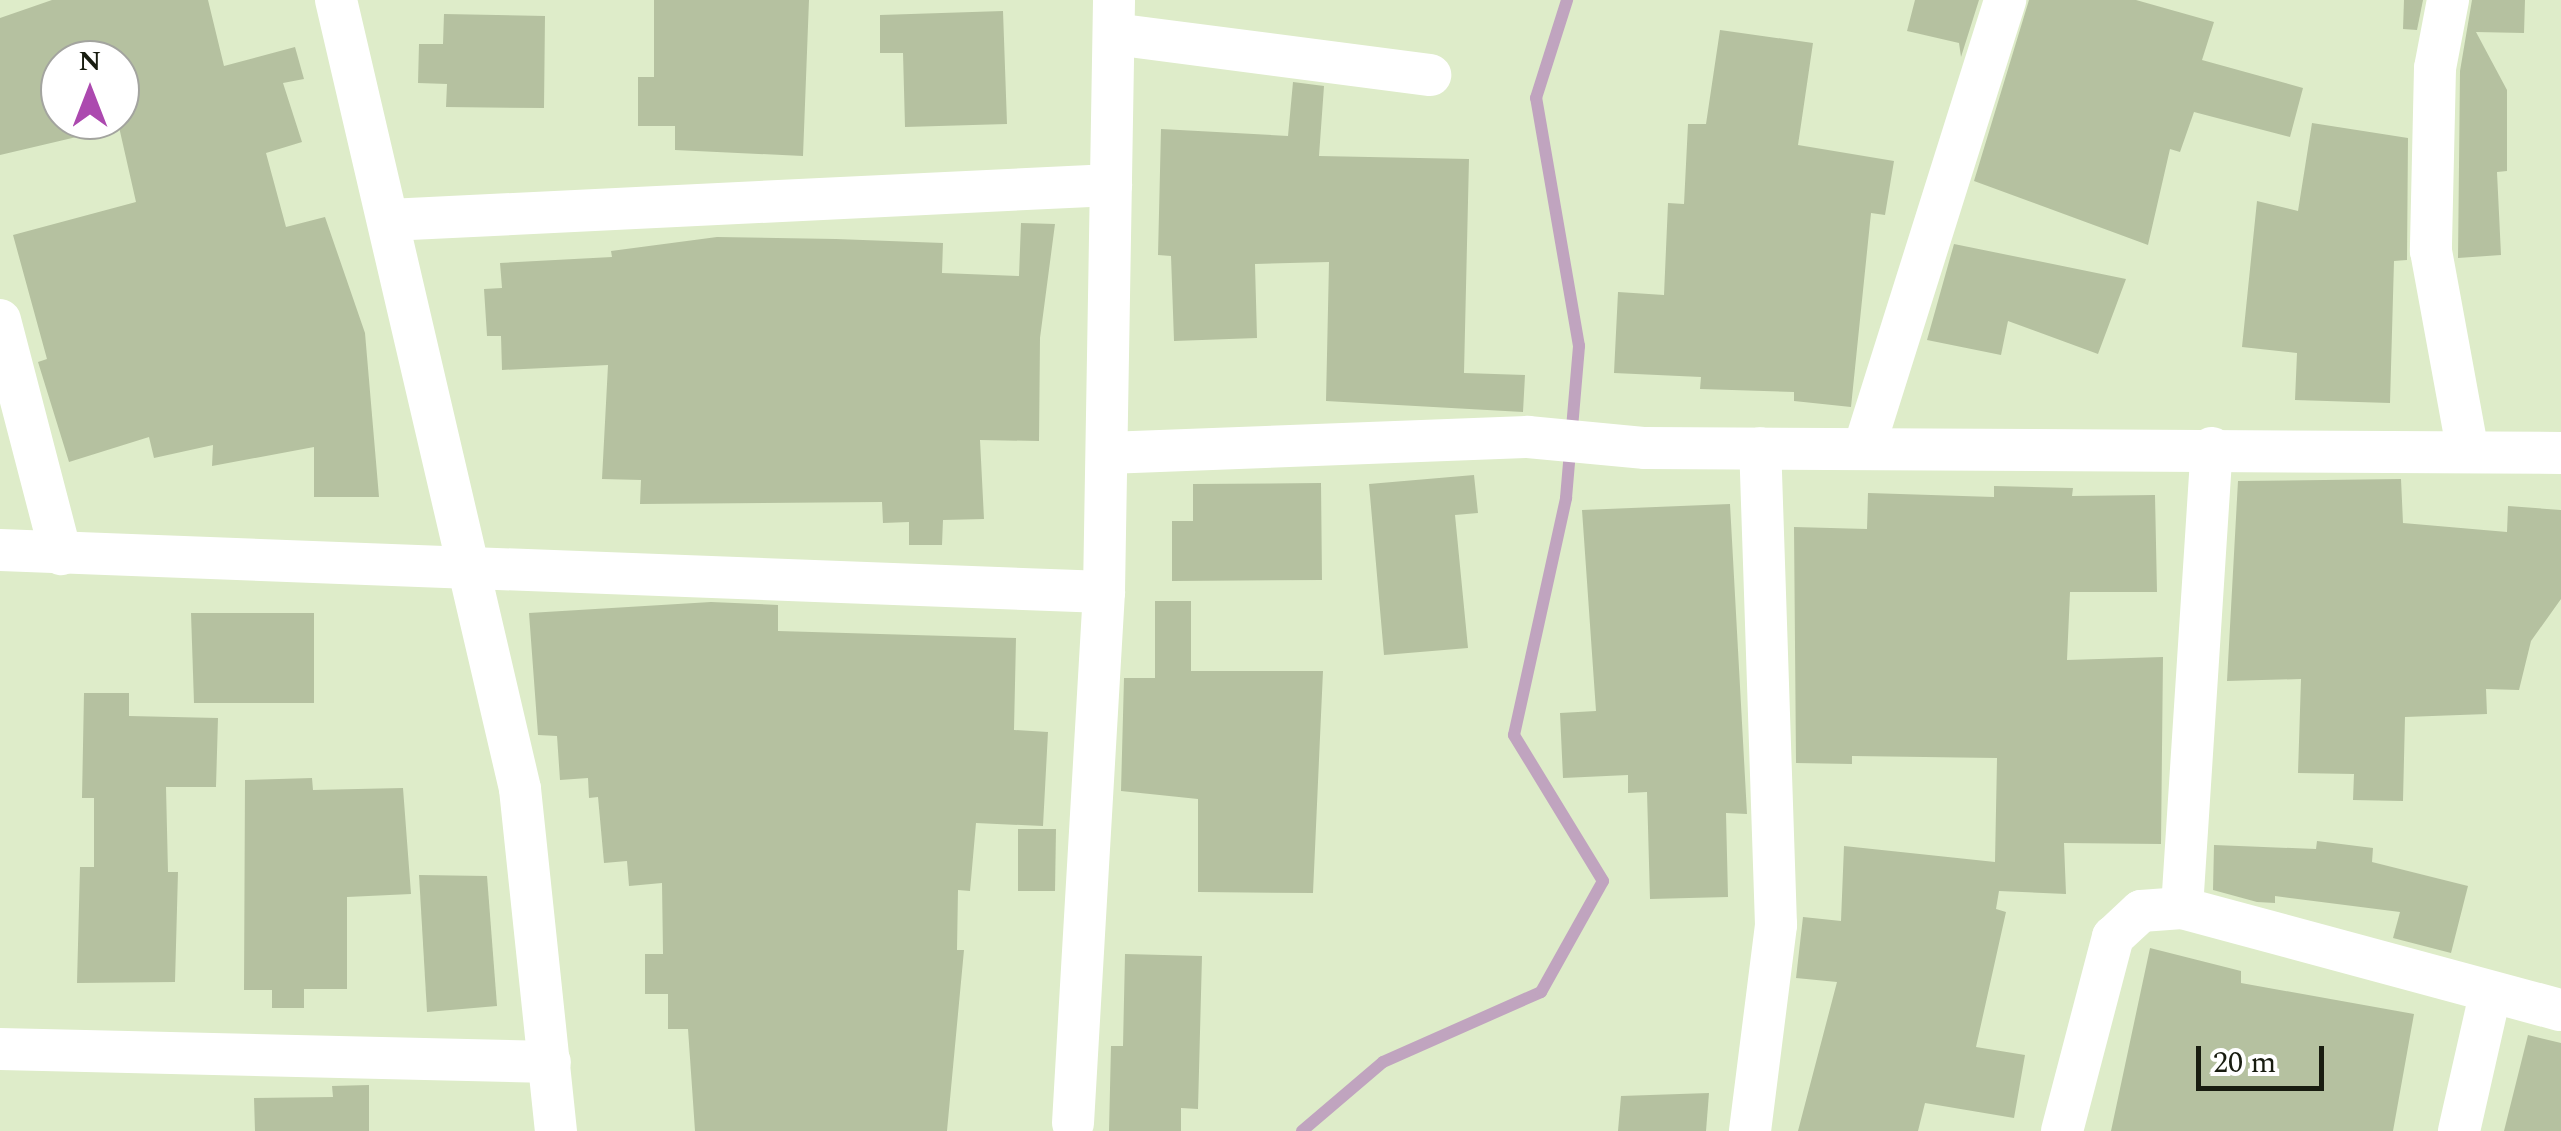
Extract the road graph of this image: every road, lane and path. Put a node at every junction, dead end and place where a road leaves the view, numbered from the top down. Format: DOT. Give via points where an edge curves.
graph roads {
  1 [pos="336,0"];
  2 [pos="2004,0"];
  3 [pos="2448,0"];
  4 [pos="1114,17"];
  5 [pos="1430,75"];
  6 [pos="1111,185"];
  7 [pos="388,220"];
  8 [pos="0,320"];
  9 [pos="1760,448"];
  10 [pos="1864,448"];
  11 [pos="2212,448"];
  12 [pos="2467,448"];
  13 [pos="1107,453"];
  14 [pos="2561,453"];
  15 [pos="0,550"];
  16 [pos="61,554"];
  17 [pos="473,564"];
  18 [pos="1104,592"];
  19 [pos="2182,908"];
  20 [pos="2490,995"];
  21 [pos="2561,1010"];
  22 [pos="0,1048"];
  23 [pos="550,1062"];
  24 [pos="1072,1123"];
  25 [pos="556,1131"];
  26 [pos="1750,1131"];
  27 [pos="2062,1131"];
  28 [pos="2459,1131"];
  1 -- 7 [label="street"];
  2 -- 10 [label="street"];
  3 -- 12 [label="street" via="2434,68 2431,251"];
  4 -- 5 [label="street"];
  4 -- 6 [label="street"];
  6 -- 7 [label="street"];
  6 -- 13 [label="street"];
  7 -- 17 [label="street"];
  8 -- 16 [label="street"];
  9 -- 10 [label="street"];
  9 -- 13 [label="street" via="1645,448 1528,437"];
  9 -- 26 [label="street" via="1776,925"];
  10 -- 11 [label="street"];
  11 -- 12 [label="street"];
  11 -- 19 [label="street"];
  12 -- 14 [label="street"];
  13 -- 18 [label="street"];
  15 -- 16 [label="street"];
  16 -- 17 [label="street"];
  17 -- 18 [label="street"];
  17 -- 23 [label="street" via="520,789"];
  18 -- 24 [label="street"];
  19 -- 20 [label="street"];
  19 -- 27 [label="street" via="2142,911 2113,937"];
  20 -- 21 [label="street"];
  20 -- 28 [label="street"];
  22 -- 23 [label="street"];
  23 -- 25 [label="street"];
}
